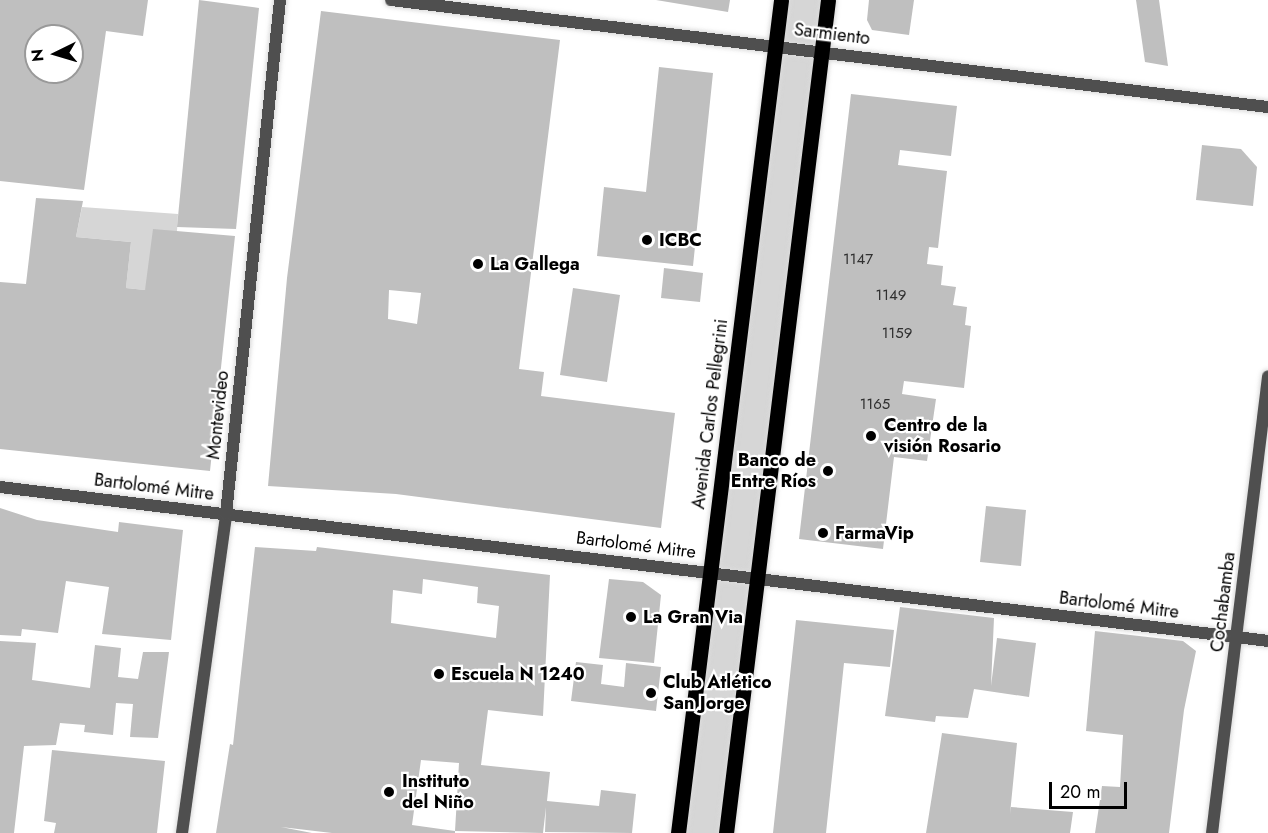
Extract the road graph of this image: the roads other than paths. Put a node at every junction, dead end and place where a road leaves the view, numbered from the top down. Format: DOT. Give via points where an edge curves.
graph roads {
  1 [pos="280,0"];
  2 [pos="391,0"];
  3 [pos="781,0"];
  4 [pos="828,0"];
  5 [pos="775,45"];
  6 [pos="822,51"];
  7 [pos="1268,107"];
  8 [pos="1268,376"];
  9 [pos="0,487"];
  10 [pos="226,514"];
  11 [pos="710,572"];
  12 [pos="757,577"];
  13 [pos="1238,637"];
  14 [pos="1268,641"];
  15 [pos="182,833"];
  16 [pos="678,833"];
  17 [pos="726,833"];
  18 [pos="1212,833"];
  1 -- 10 [label="street, Montevideo"];
  2 -- 5 [label="street, Sarmiento"];
  3 -- 5 [label="main road, Avenida Carlos Pellegrini"];
  4 -- 6 [label="main road"];
  5 -- 6 [label="street, Sarmiento"];
  5 -- 11 [label="main road, Avenida Carlos Pellegrini"];
  6 -- 7 [label="street, Sarmiento"];
  6 -- 12 [label="main road"];
  8 -- 13 [label="street, Cochabamba"];
  9 -- 10 [label="street, Bartolomé Mitre"];
  10 -- 11 [label="street, Bartolomé Mitre"];
  10 -- 15 [label="street, Montevideo"];
  11 -- 12 [label="street, Bartolomé Mitre"];
  11 -- 16 [label="main road, Avenida Carlos Pellegrini"];
  12 -- 13 [label="street, Bartolomé Mitre"];
  12 -- 17 [label="main road"];
  13 -- 14 [label="street, Bartolomé Mitre"];
  13 -- 18 [label="street, Cochabamba"];
}
